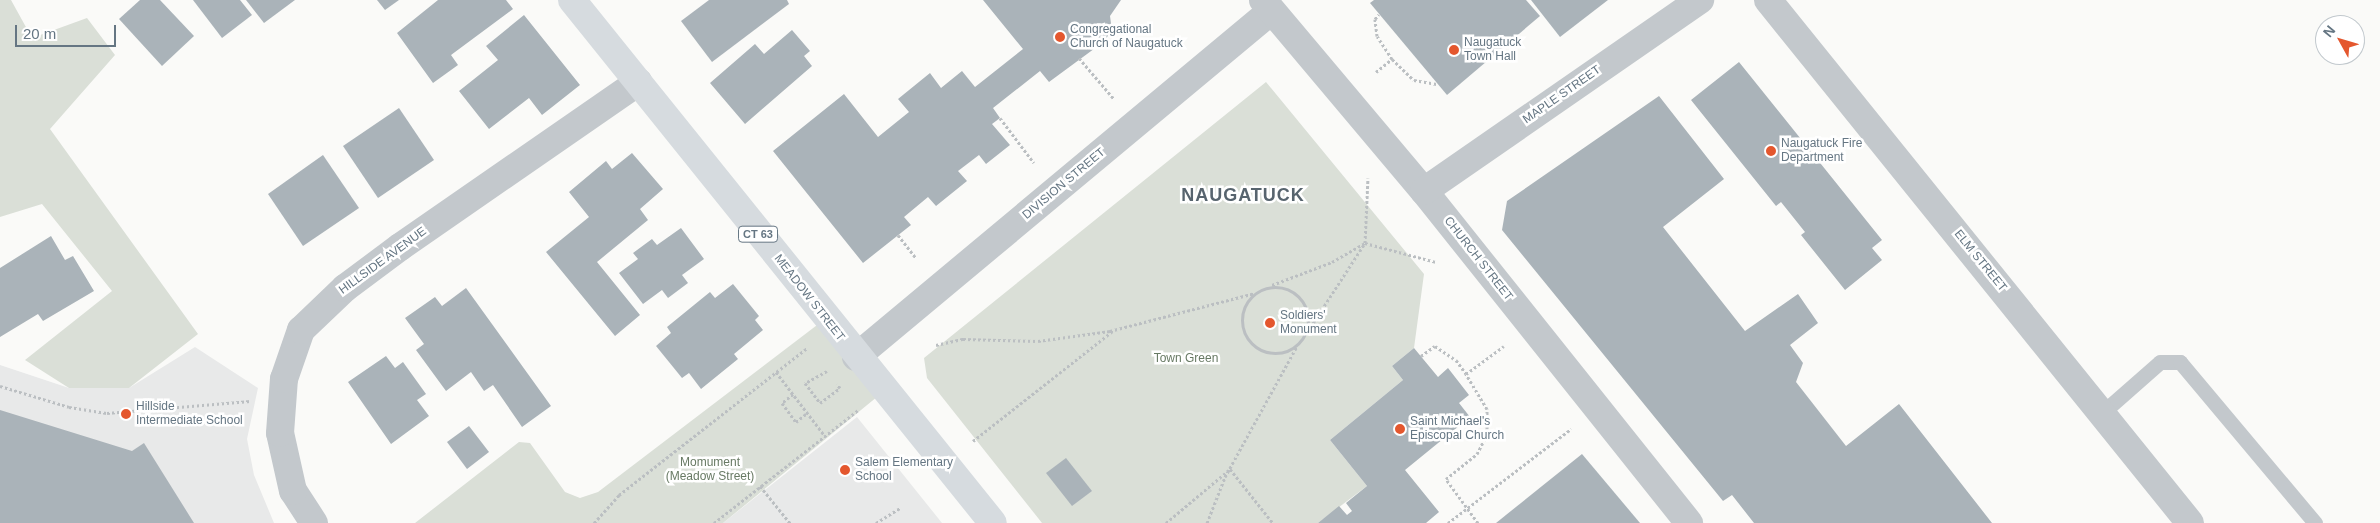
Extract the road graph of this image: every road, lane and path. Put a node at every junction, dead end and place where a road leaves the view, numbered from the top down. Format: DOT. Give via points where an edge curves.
graph roads {
  1 [pos="572,0"];
  2 [pos="1700,0"];
  3 [pos="1768,0"];
  4 [pos="1267,5"];
  5 [pos="1378,14"];
  6 [pos="1078,58"];
  7 [pos="1392,59"];
  8 [pos="1376,72"];
  9 [pos="638,82"];
  10 [pos="1437,84"];
  11 [pos="1114,99"];
  12 [pos="1000,118"];
  13 [pos="1034,163"];
  14 [pos="1368,178"];
  15 [pos="1424,191"];
  16 [pos="898,235"];
  17 [pos="1365,243"];
  18 [pos="916,258"];
  19 [pos="1436,262"];
  20 [pos="1269,286"];
  21 [pos="1255,293"];
  22 [pos="1116,330"];
  23 [pos="1305,335"];
  24 [pos="936,345"];
  25 [pos="1298,345"];
  26 [pos="1504,346"];
  27 [pos="807,348"];
  28 [pos="1421,356"];
  29 [pos="856,357"];
  30 [pos="776,372"];
  31 [pos="1466,374"];
  32 [pos="831,376"];
  33 [pos="0,386"];
  34 [pos="793,394"];
  35 [pos="282,404"];
  36 [pos="858,410"];
  37 [pos="807,413"];
  38 [pos="2102,413"];
  39 [pos="1571,429"];
  40 [pos="825,436"];
  41 [pos="974,441"];
  42 [pos="1230,469"];
  43 [pos="760,486"];
  44 [pos="900,508"];
  45 [pos="1467,509"];
  46 [pos="314,523"];
  47 [pos="594,523"];
  48 [pos="714,523"];
  49 [pos="790,523"];
  50 [pos="876,523"];
  51 [pos="993,523"];
  52 [pos="1166,523"];
  53 [pos="1207,523"];
  54 [pos="1272,523"];
  55 [pos="1448,523"];
  56 [pos="1478,523"];
  57 [pos="1689,523"];
  58 [pos="2190,523"];
  59 [pos="2315,523"];
  1 -- 9 [label="main road, MEADOW STREET / CT 63"];
  2 -- 15 [label="street, MAPLE STREET"];
  3 -- 38 [label="street, ELM STREET"];
  4 -- 15 [label="street, CHURCH STREET"];
  4 -- 29 [label="street, DIVISION STREET"];
  5 -- 7 [label="path" via="1374,19 1377,36"];
  6 -- 11 [label="path"];
  7 -- 8 [label="path"];
  7 -- 10 [label="path" via="1414,80"];
  9 -- 29 [label="main road, MEADOW STREET / CT 63"];
  9 -- 35 [label="street, HILLSIDE AVENUE" via="400,247 325,305 302,330 284,379"];
  12 -- 13 [label="path"];
  14 -- 17 [label="path"];
  15 -- 57 [label="street, CHURCH STREET"];
  16 -- 18 [label="path"];
  17 -- 19 [label="path"];
  17 -- 20 [label="path" via="1332,262"];
  17 -- 23 [label="path"];
  20 -- 21 [label="path"];
  20 -- 23 [label="path" via="1290,290 1305,304 1309,325"];
  21 -- 22 [label="path"];
  21 -- 25 [label="path" via="1243,310 1244,332 1249,341 1267,353"];
  22 -- 24 [label="path" via="1038,341 963,339"];
  22 -- 41 [label="path"];
  23 -- 25 [label="path"];
  25 -- 42 [label="path"];
  26 -- 31 [label="path"];
  27 -- 30 [label="path"];
  28 -- 31 [label="path" via="1435,346 1456,360"];
  29 -- 51 [label="main road, MEADOW STREET / CT 63"];
  30 -- 34 [label="path"];
  30 -- 47 [label="path" via="619,495"];
  31 -- 45 [label="path" via="1483,396 1488,421 1481,449 1446,479"];
  32 -- 32 [label="path" via="825,368 805,383 820,402 840,388"];
  33 -- 35 [label="path" via="69,407 107,413 161,412 204,403"];
  34 -- 37 [label="path"];
  34 -- 37 [label="path" via="782,403 786,410 796,422"];
  35 -- 46 [label="street, HILLSIDE AVENUE" via="284,462 293,491"];
  36 -- 40 [label="path"];
  37 -- 40 [label="path"];
  38 -- 58 [label="street, ELM STREET"];
  38 -- 59 [label="lane" via="2160,362 2180,362"];
  39 -- 45 [label="path"];
  40 -- 43 [label="path"];
  42 -- 52 [label="path"];
  42 -- 53 [label="path"];
  42 -- 54 [label="path"];
  43 -- 48 [label="path"];
  43 -- 49 [label="path"];
  44 -- 50 [label="path"];
  45 -- 55 [label="path"];
  45 -- 56 [label="path"];
}
